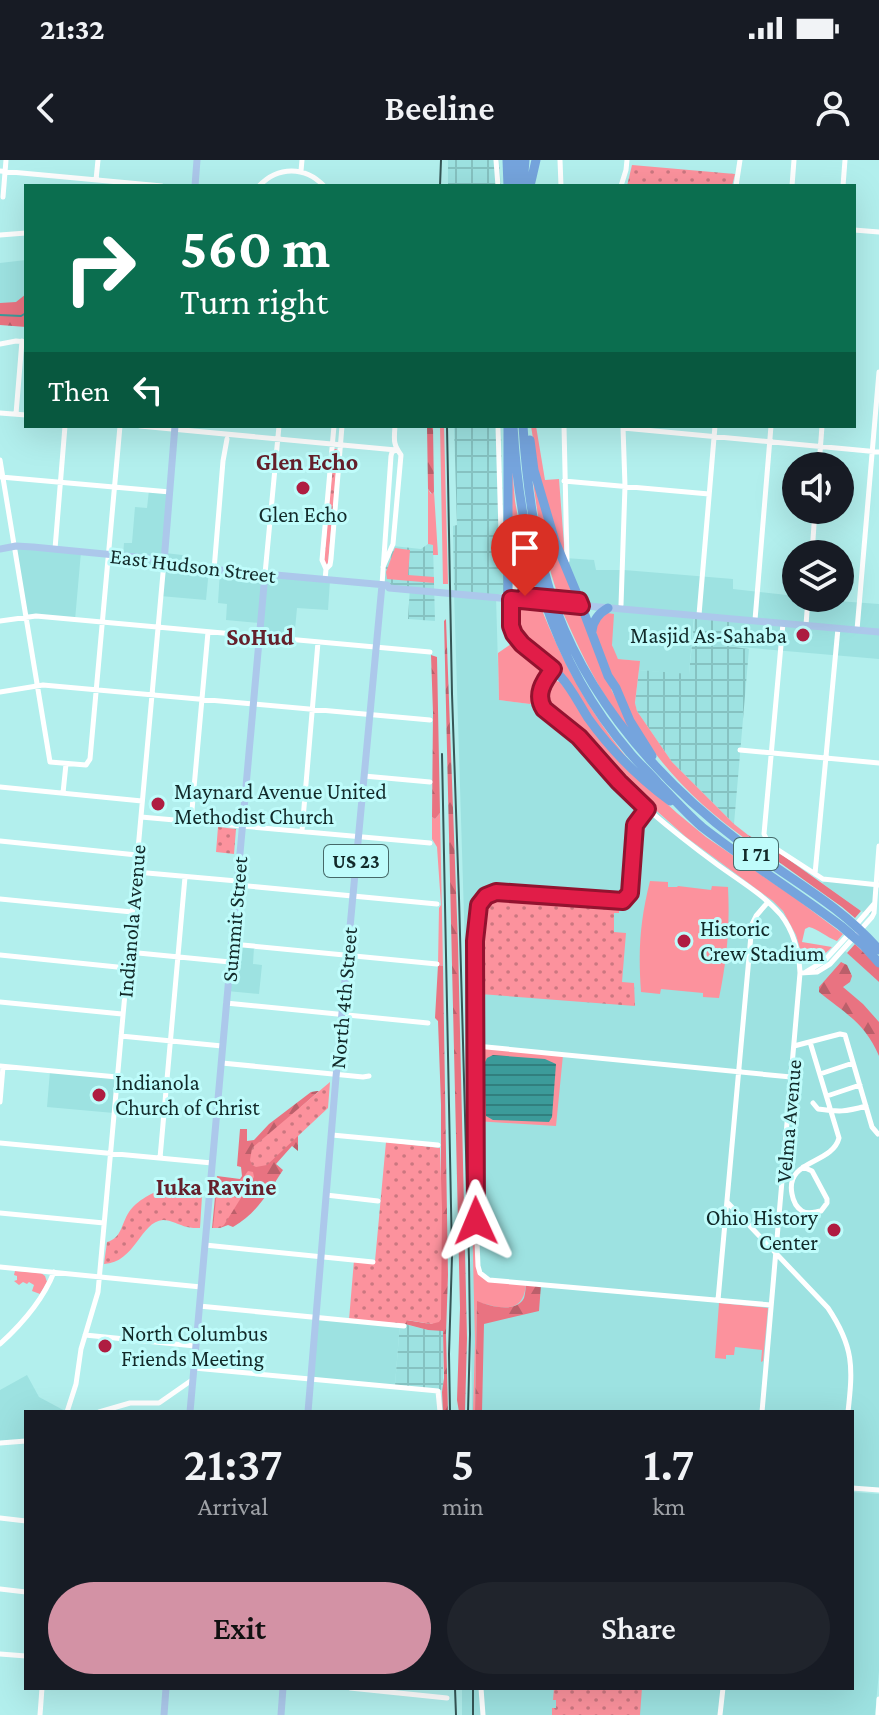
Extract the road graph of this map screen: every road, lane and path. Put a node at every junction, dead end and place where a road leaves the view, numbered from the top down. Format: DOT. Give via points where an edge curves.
graph roads {
  1 [pos="6,160"];
  2 [pos="98,160"];
  3 [pos="197,160"];
  4 [pos="302,160"];
  5 [pos="496,160"];
  6 [pos="507,160"];
  7 [pos="516,160"];
  8 [pos="525,160"];
  9 [pos="536,160"];
  10 [pos="560,160"];
  11 [pos="627,160"];
  12 [pos="740,160"];
  13 [pos="794,160"];
  14 [pos="845,160"];
  15 [pos="301,171"];
  16 [pos="2,172"];
  17 [pos="96,180"];
  18 [pos="140,184"];
  19 [pos="195,184"];
  20 [pos="262,184"];
  21 [pos="322,184"];
  22 [pos="498,184"];
  23 [pos="511,184"];
  24 [pos="511,184"];
  25 [pos="523,184"];
  26 [pos="530,184"];
  27 [pos="561,184"];
  28 [pos="622,184"];
  29 [pos="736,184"];
  30 [pos="792,184"];
  31 [pos="843,184"];
  32 [pos="3,197"];
  33 [pos="856,230"];
  34 [pos="879,232"];
  35 [pos="24,233"];
  36 [pos="0,235"];
  37 [pos="24,342"];
  38 [pos="0,344"];
  39 [pos="879,372"];
  40 [pos="0,413"];
  41 [pos="16,414"];
  42 [pos="24,415"];
  43 [pos="65,428"];
  44 [pos="120,428"];
  45 [pos="175,428"];
  46 [pos="279,428"];
  47 [pos="334,428"];
  48 [pos="342,428"];
  49 [pos="395,428"];
  50 [pos="498,428"];
  51 [pos="510,428"];
  52 [pos="510,428"];
  53 [pos="525,428"];
  54 [pos="525,428"];
  55 [pos="564,428"];
  56 [pos="623,428"];
  57 [pos="633,428"];
  58 [pos="715,428"];
  59 [pos="771,428"];
  60 [pos="822,428"];
  61 [pos="714,436"];
  62 [pos="227,439"];
  63 [pos="278,439"];
  64 [pos="770,442"];
  65 [pos="332,444"];
  66 [pos="340,444"];
  67 [pos="821,446"];
  68 [pos="396,450"];
  69 [pos="820,452"];
  70 [pos="876,452"];
  71 [pos="0,460"];
  72 [pos="1,477"];
  73 [pos="564,481"];
  74 [pos="60,482"];
  75 [pos="625,486"];
  76 [pos="115,487"];
  77 [pos="170,492"];
  78 [pos="709,494"];
  79 [pos="501,533"];
  80 [pos="14,547"];
  81 [pos="0,549"];
  82 [pos="55,549"];
  83 [pos="509,550"];
  84 [pos="109,554"];
  85 [pos="164,562"];
  86 [pos="383,567"];
  87 [pos="509,568"];
  88 [pos="326,569"];
  89 [pos="214,570"];
  90 [pos="265,574"];
  91 [pos="570,577"];
  92 [pos="325,580"];
  93 [pos="384,585"];
  94 [pos="511,596"];
  95 [pos="576,603"];
  96 [pos="621,605"];
  97 [pos="608,608"];
  98 [pos="632,609"];
  99 [pos="807,612"];
  100 [pos="699,615"];
  101 [pos="26,617"];
  102 [pos="755,620"];
  103 [pos="0,621"];
  104 [pos="102,623"];
  105 [pos="783,623"];
  106 [pos="806,625"];
  107 [pos="158,628"];
  108 [pos="838,628"];
  109 [pos="857,630"];
  110 [pos="208,632"];
  111 [pos="879,632"];
  112 [pos="592,634"];
  113 [pos="259,637"];
  114 [pos="318,642"];
  115 [pos="376,647"];
  116 [pos="430,652"];
  117 [pos="553,669"];
  118 [pos="38,686"];
  119 [pos="97,690"];
  120 [pos="0,692"];
  121 [pos="152,695"];
  122 [pos="202,700"];
  123 [pos="253,704"];
  124 [pos="312,710"];
  125 [pos="370,715"];
  126 [pos="430,720"];
  127 [pos="740,750"];
  128 [pos="771,752"];
  129 [pos="826,758"];
  130 [pos="879,763"];
  131 [pos="66,764"];
  132 [pos="364,776"];
  133 [pos="671,781"];
  134 [pos="430,782"];
  135 [pos="0,787"];
  136 [pos="63,793"];
  137 [pos="142,801"];
  138 [pos="647,809"];
  139 [pos="141,817"];
  140 [pos="191,821"];
  141 [pos="242,826"];
  142 [pos="701,826"];
  143 [pos="302,831"];
  144 [pos="359,837"];
  145 [pos="0,841"];
  146 [pos="430,843"];
  147 [pos="879,846"];
  148 [pos="137,855"];
  149 [pos="136,872"];
  150 [pos="815,874"];
  151 [pos="185,877"];
  152 [pos="237,883"];
  153 [pos="877,885"];
  154 [pos="353,896"];
  155 [pos="0,899"];
  156 [pos="768,902"];
  157 [pos="437,904"];
  158 [pos="132,912"];
  159 [pos="844,923"];
  160 [pos="866,941"];
  161 [pos="231,944"];
  162 [pos="879,950"];
  163 [pos="128,952"];
  164 [pos="0,955"];
  165 [pos="347,956"];
  166 [pos="178,957"];
  167 [pos="230,962"];
  168 [pos="879,963"];
  169 [pos="437,964"];
  170 [pos="127,968"];
  171 [pos="802,972"];
  172 [pos="0,1002"];
  173 [pos="226,1003"];
  174 [pos="123,1014"];
  175 [pos="342,1014"];
  176 [pos="428,1023"];
  177 [pos="121,1036"];
  178 [pos="170,1041"];
  179 [pos="810,1042"];
  180 [pos="222,1046"];
  181 [pos="476,1046"];
  182 [pos="794,1046"];
  183 [pos="221,1063"];
  184 [pos="854,1063"];
  185 [pos="2,1066"];
  186 [pos="740,1072"];
  187 [pos="336,1074"];
  188 [pos="820,1074"];
  189 [pos="369,1076"];
  190 [pos="117,1077"];
  191 [pos="791,1077"];
  192 [pos="860,1085"];
  193 [pos="827,1096"];
  194 [pos="0,1102"];
  195 [pos="813,1103"];
  196 [pos="866,1106"];
  197 [pos="831,1109"];
  198 [pos="878,1134"];
  199 [pos="332,1135"];
  200 [pos="0,1143"];
  201 [pos="438,1145"];
  202 [pos="110,1153"];
  203 [pos="160,1158"];
  204 [pos="813,1162"];
  205 [pos="212,1163"];
  206 [pos="803,1167"];
  207 [pos="812,1171"];
  208 [pos="326,1195"];
  209 [pos="378,1201"];
  210 [pos="728,1203"];
  211 [pos="0,1213"];
  212 [pos="104,1223"];
  213 [pos="205,1245"];
  214 [pos="776,1254"];
  215 [pos="321,1256"];
  216 [pos="373,1262"];
  217 [pos="0,1267"];
  218 [pos="54,1272"];
  219 [pos="100,1277"];
  220 [pos="201,1287"];
  221 [pos="718,1300"];
  222 [pos="771,1305"];
  223 [pos="199,1306"];
  224 [pos="316,1317"];
  225 [pos="404,1326"];
  226 [pos="85,1335"];
  227 [pos="0,1344"];
  228 [pos="196,1346"];
  229 [pos="194,1368"];
  230 [pos="310,1379"];
  231 [pos="193,1380"];
  232 [pos="68,1410"];
  233 [pos="106,1410"];
  234 [pos="190,1410"];
  235 [pos="308,1410"];
  236 [pos="440,1410"];
  237 [pos="762,1410"];
  238 [pos="848,1410"];
  239 [pos="24,1441"];
  240 [pos="0,1443"];
  241 [pos="854,1488"];
  242 [pos="879,1490"];
  243 [pos="0,1518"];
  244 [pos="24,1521"];
  245 [pos="0,1589"];
  246 [pos="24,1592"];
  247 [pos="0,1654"];
  248 [pos="24,1656"];
  249 [pos="42,1690"];
  250 [pos="166,1690"];
  251 [pos="283,1690"];
  252 [pos="369,1690"];
  253 [pos="481,1690"];
  254 [pos="723,1690"];
  255 [pos="447,1698"];
  256 [pos="879,1699"];
  257 [pos="40,1715"];
  258 [pos="164,1715"];
  259 [pos="281,1715"];
  260 [pos="483,1715"];
  261 [pos="720,1715"];
  262 [pos="878,1715"];
  1 -- 16 [label="street"];
  2 -- 17 [label="street"];
  3 -- 19 [label="main road"];
  4 -- 15 [label="street"];
  5 -- 22 [label="street"];
  6 -- 23 [label="highway"];
  7 -- 24 [label="highway"];
  8 -- 25 [label="highway"];
  9 -- 26 [label="highway"];
  10 -- 27 [label="street"];
  11 -- 28 [label="street"];
  12 -- 29 [label="street"];
  13 -- 30 [label="street"];
  14 -- 31 [label="street"];
  15 -- 20 [label="street" via="276,173"];
  15 -- 21 [label="street"];
  16 -- 17 [label="street"];
  16 -- 32 [label="street"];
  17 -- 18 [label="street"];
  33 -- 34 [label="street"];
  35 -- 36 [label="street"];
  37 -- 38 [label="street"];
  37 -- 41 [label="street"];
  39 -- 70 [label="street"];
  40 -- 41 [label="street"];
  41 -- 42 [label="street"];
  43 -- 74 [label="street"];
  44 -- 76 [label="street"];
  45 -- 63 [label="street"];
  45 -- 77 [label="main road, Indianola Avenue"];
  46 -- 63 [label="street, Summit Street"];
  47 -- 65 [label="street"];
  48 -- 66 [label="street"];
  49 -- 68 [label="street"];
  50 -- 79 [label="street"];
  51 -- 83 [label="highway"];
  52 -- 142 [label="highway, I 71" via="527,540 566,654 593,704 630,753"];
  53 -- 91 [label="highway" via="542,500"];
  54 -- 133 [label="highway, I 71" via="531,509 561,621 603,700 635,745"];
  55 -- 73 [label="street"];
  56 -- 75 [label="street"];
  57 -- 61 [label="street"];
  58 -- 61 [label="street"];
  59 -- 64 [label="street"];
  60 -- 67 [label="street"];
  61 -- 64 [label="street"];
  61 -- 78 [label="street"];
  62 -- 89 [label="street"];
  63 -- 65 [label="street"];
  63 -- 90 [label="street, Summit Street"];
  64 -- 67 [label="street"];
  64 -- 102 [label="street"];
  65 -- 66 [label="street"];
  65 -- 88 [label="street" via="322,560"];
  66 -- 68 [label="street"];
  66 -- 88 [label="street"];
  67 -- 69 [label="street"];
  67 -- 70 [label="street"];
  68 -- 86 [label="street" via="391,456"];
  68 -- 86 [label="street" via="401,455 393,544"];
  70 -- 109 [label="street"];
  71 -- 72 [label="street"];
  72 -- 74 [label="street"];
  72 -- 80 [label="street"];
  73 -- 75 [label="street"];
  73 -- 91 [label="street"];
  74 -- 76 [label="street"];
  74 -- 82 [label="street"];
  75 -- 78 [label="street"];
  75 -- 96 [label="street"];
  76 -- 77 [label="street"];
  76 -- 84 [label="street"];
  77 -- 85 [label="main road, Indianola Avenue"];
  78 -- 100 [label="street"];
  79 -- 83 [label="street"];
  79 -- 87 [label="street"];
  80 -- 81 [label="main road, East Hudson Street"];
  80 -- 82 [label="main road, East Hudson Street"];
  80 -- 101 [label="street"];
  82 -- 84 [label="main road, East Hudson Street"];
  83 -- 87 [label="highway"];
  83 -- 94 [label="street" via="516,562"];
  84 -- 85 [label="main road, East Hudson Street"];
  84 -- 104 [label="street"];
  85 -- 89 [label="main road, East Hudson Street"];
  85 -- 107 [label="street, Indianola Avenue"];
  86 -- 93 [label="street"];
  87 -- 94 [label="highway"];
  88 -- 92 [label="street"];
  89 -- 90 [label="main road, East Hudson Street"];
  90 -- 92 [label="main road, East Hudson Street"];
  90 -- 113 [label="main road, Summit Street"];
  91 -- 95 [label="highway"];
  92 -- 93 [label="main road, East Hudson Street"];
  93 -- 94 [label="main road, East Hudson Street"];
  93 -- 115 [label="main road, North 4th Street / US 23"];
  94 -- 95 [label="main road, East Hudson Street"];
  94 -- 117 [label="highway" via="514,634"];
  95 -- 96 [label="main road, East Hudson Street"];
  95 -- 97 [label="main road, East Hudson Street"];
  95 -- 112 [label="highway"];
  96 -- 98 [label="main road, East Hudson Street"];
  97 -- 98 [label="main road, East Hudson Street"];
  97 -- 112 [label="highway" via="592,624"];
  98 -- 100 [label="main road, East Hudson Street"];
  99 -- 106 [label="street"];
  100 -- 102 [label="main road, East Hudson Street"];
  101 -- 103 [label="street"];
  101 -- 104 [label="street"];
  101 -- 118 [label="street"];
  102 -- 105 [label="main road, East Hudson Street"];
  104 -- 107 [label="street"];
  104 -- 119 [label="street"];
  105 -- 106 [label="main road, East Hudson Street"];
  105 -- 128 [label="street"];
  106 -- 108 [label="main road, East Hudson Street"];
  107 -- 110 [label="street"];
  107 -- 121 [label="street, Indianola Avenue"];
  108 -- 109 [label="main road, East Hudson Street"];
  108 -- 129 [label="street"];
  109 -- 111 [label="main road, East Hudson Street"];
  110 -- 113 [label="street"];
  110 -- 122 [label="street"];
  112 -- 133 [label="highway" via="630,721"];
  113 -- 114 [label="street"];
  113 -- 123 [label="main road, Summit Street"];
  114 -- 115 [label="street"];
  114 -- 124 [label="street"];
  115 -- 116 [label="street"];
  115 -- 125 [label="main road, North 4th Street / US 23"];
  117 -- 138 [label="street, Velma Avenue" via="540,691 544,709 579,737"];
  117 -- 142 [label="highway" via="614,751"];
  118 -- 119 [label="street"];
  118 -- 120 [label="street"];
  118 -- 131 [label="street" via="50,762"];
  119 -- 121 [label="street"];
  119 -- 131 [label="street" via="90,761"];
  121 -- 122 [label="street"];
  121 -- 137 [label="street, Indianola Avenue"];
  122 -- 123 [label="street"];
  122 -- 140 [label="street"];
  123 -- 124 [label="street"];
  123 -- 141 [label="main road, Summit Street"];
  124 -- 125 [label="street"];
  124 -- 143 [label="street"];
  125 -- 126 [label="street"];
  125 -- 132 [label="main road, North 4th Street / US 23"];
  127 -- 128 [label="street"];
  128 -- 129 [label="street"];
  128 -- 150 [label="street" via="765,839"];
  129 -- 130 [label="street"];
  129 -- 150 [label="street"];
  131 -- 136 [label="street"];
  132 -- 134 [label="street"];
  132 -- 144 [label="main road, North 4th Street / US 23"];
  133 -- 159 [label="highway, I 71" via="701,811"];
  135 -- 136 [label="street"];
  136 -- 137 [label="street"];
  137 -- 139 [label="street, Indianola Avenue"];
  138 -- 156 [label="street, Velma Avenue"];
  138 -- 181 [label="street" via="635,825 630,893 623,901 501,892 482,900 475,941"];
  139 -- 140 [label="street"];
  139 -- 148 [label="street, Indianola Avenue"];
  140 -- 141 [label="street"];
  141 -- 143 [label="street"];
  141 -- 152 [label="main road, Summit Street"];
  142 -- 159 [label="highway, I 71"];
  143 -- 144 [label="street"];
  144 -- 146 [label="street"];
  144 -- 154 [label="main road, North 4th Street / US 23"];
  145 -- 148 [label="street"];
  147 -- 153 [label="street"];
  148 -- 149 [label="street, Indianola Avenue"];
  149 -- 151 [label="street"];
  149 -- 158 [label="street, Indianola Avenue"];
  150 -- 153 [label="street"];
  151 -- 152 [label="street"];
  151 -- 166 [label="street"];
  152 -- 154 [label="street"];
  152 -- 161 [label="main road, Summit Street"];
  153 -- 171 [label="street" via="872,917 824,969"];
  154 -- 157 [label="street"];
  154 -- 165 [label="main road, North 4th Street / US 23"];
  155 -- 158 [label="street"];
  156 -- 171 [label="street, Velma Avenue" via="791,932"];
  156 -- 186 [label="street" via="752,924"];
  158 -- 163 [label="street, Indianola Avenue"];
  159 -- 160 [label="highway, I 71"];
  160 -- 162 [label="highway, I 71"];
  160 -- 168 [label="highway, I 71"];
  161 -- 165 [label="street"];
  161 -- 167 [label="main road, Summit Street"];
  163 -- 166 [label="street"];
  163 -- 170 [label="street, Indianola Avenue"];
  164 -- 170 [label="street"];
  165 -- 169 [label="street"];
  165 -- 175 [label="main road, North 4th Street / US 23"];
  166 -- 167 [label="street"];
  166 -- 178 [label="street"];
  167 -- 173 [label="main road, Summit Street"];
  170 -- 174 [label="street, Indianola Avenue"];
  171 -- 182 [label="street, Velma Avenue"];
  172 -- 174 [label="street"];
  173 -- 175 [label="street"];
  173 -- 180 [label="main road, Summit Street"];
  174 -- 177 [label="street, Indianola Avenue"];
  175 -- 176 [label="street"];
  175 -- 187 [label="main road, North 4th Street / US 23"];
  177 -- 178 [label="street"];
  177 -- 190 [label="street, Indianola Avenue"];
  178 -- 180 [label="street"];
  178 -- 203 [label="street"];
  179 -- 182 [label="street"];
  179 -- 184 [label="street" via="845,1035"];
  179 -- 188 [label="street"];
  180 -- 183 [label="main road, Summit Street"];
  181 -- 186 [label="street"];
  181 -- 221 [label="street" via="477,1259 484,1278"];
  182 -- 191 [label="street, Velma Avenue"];
  183 -- 187 [label="street"];
  183 -- 205 [label="main road, Summit Street"];
  184 -- 188 [label="street"];
  184 -- 192 [label="street"];
  185 -- 190 [label="street"];
  185 -- 194 [label="street"];
  186 -- 191 [label="street"];
  186 -- 210 [label="street"];
  187 -- 189 [label="street"];
  187 -- 199 [label="main road, North 4th Street / US 23"];
  188 -- 193 [label="street"];
  190 -- 202 [label="street, Indianola Avenue"];
  191 -- 214 [label="street, Velma Avenue"];
  192 -- 193 [label="street"];
  192 -- 196 [label="street"];
  193 -- 197 [label="street"];
  195 -- 197 [label="street" via="818,1109"];
  196 -- 197 [label="street" via="843,1113"];
  196 -- 198 [label="street"];
  197 -- 204 [label="street" via="838,1143"];
  199 -- 201 [label="street"];
  199 -- 208 [label="main road, North 4th Street / US 23"];
  200 -- 202 [label="street"];
  202 -- 203 [label="street"];
  202 -- 212 [label="street, Indianola Avenue"];
  203 -- 205 [label="street"];
  204 -- 206 [label="street"];
  204 -- 207 [label="street"];
  205 -- 213 [label="main road, Summit Street"];
  206 -- 207 [label="street"];
  206 -- 207 [label="street" via="791,1189 798,1206 808,1213 821,1211 827,1203"];
  208 -- 209 [label="street"];
  208 -- 215 [label="main road, North 4th Street / US 23"];
  210 -- 214 [label="street"];
  210 -- 221 [label="street"];
  211 -- 212 [label="street"];
  212 -- 219 [label="street, Indianola Avenue"];
  213 -- 215 [label="street"];
  213 -- 220 [label="main road, Summit Street"];
  214 -- 222 [label="street, Velma Avenue"];
  214 -- 238 [label="street" via="840,1326 852,1365"];
  215 -- 216 [label="street"];
  215 -- 224 [label="main road, North 4th Street / US 23"];
  217 -- 218 [label="street"];
  218 -- 219 [label="street"];
  218 -- 227 [label="street" via="37,1303"];
  219 -- 220 [label="street"];
  219 -- 226 [label="street, Indianola Avenue"];
  220 -- 223 [label="main road, Summit Street"];
  221 -- 222 [label="street"];
  222 -- 237 [label="street, Velma Avenue"];
  223 -- 224 [label="street"];
  223 -- 228 [label="main road, Summit Street"];
  224 -- 225 [label="street"];
  224 -- 230 [label="main road, North 4th Street / US 23"];
  226 -- 228 [label="street"];
  226 -- 232 [label="street, Indianola Avenue"];
  228 -- 229 [label="main road, Summit Street"];
  229 -- 230 [label="street"];
  229 -- 231 [label="main road, Summit Street"];
  230 -- 235 [label="main road, North 4th Street / US 23"];
  230 -- 236 [label="street" via="438,1391"];
  231 -- 233 [label="street" via="159,1403"];
  231 -- 234 [label="main road, Summit Street"];
  239 -- 240 [label="street"];
  241 -- 242 [label="street"];
  243 -- 244 [label="street"];
  245 -- 246 [label="street"];
  247 -- 248 [label="street"];
  249 -- 257 [label="street"];
  250 -- 258 [label="main road"];
  251 -- 259 [label="main road"];
  252 -- 255 [label="street"];
  253 -- 260 [label="street"];
  254 -- 261 [label="street"];
  256 -- 262 [label="street"];
}
